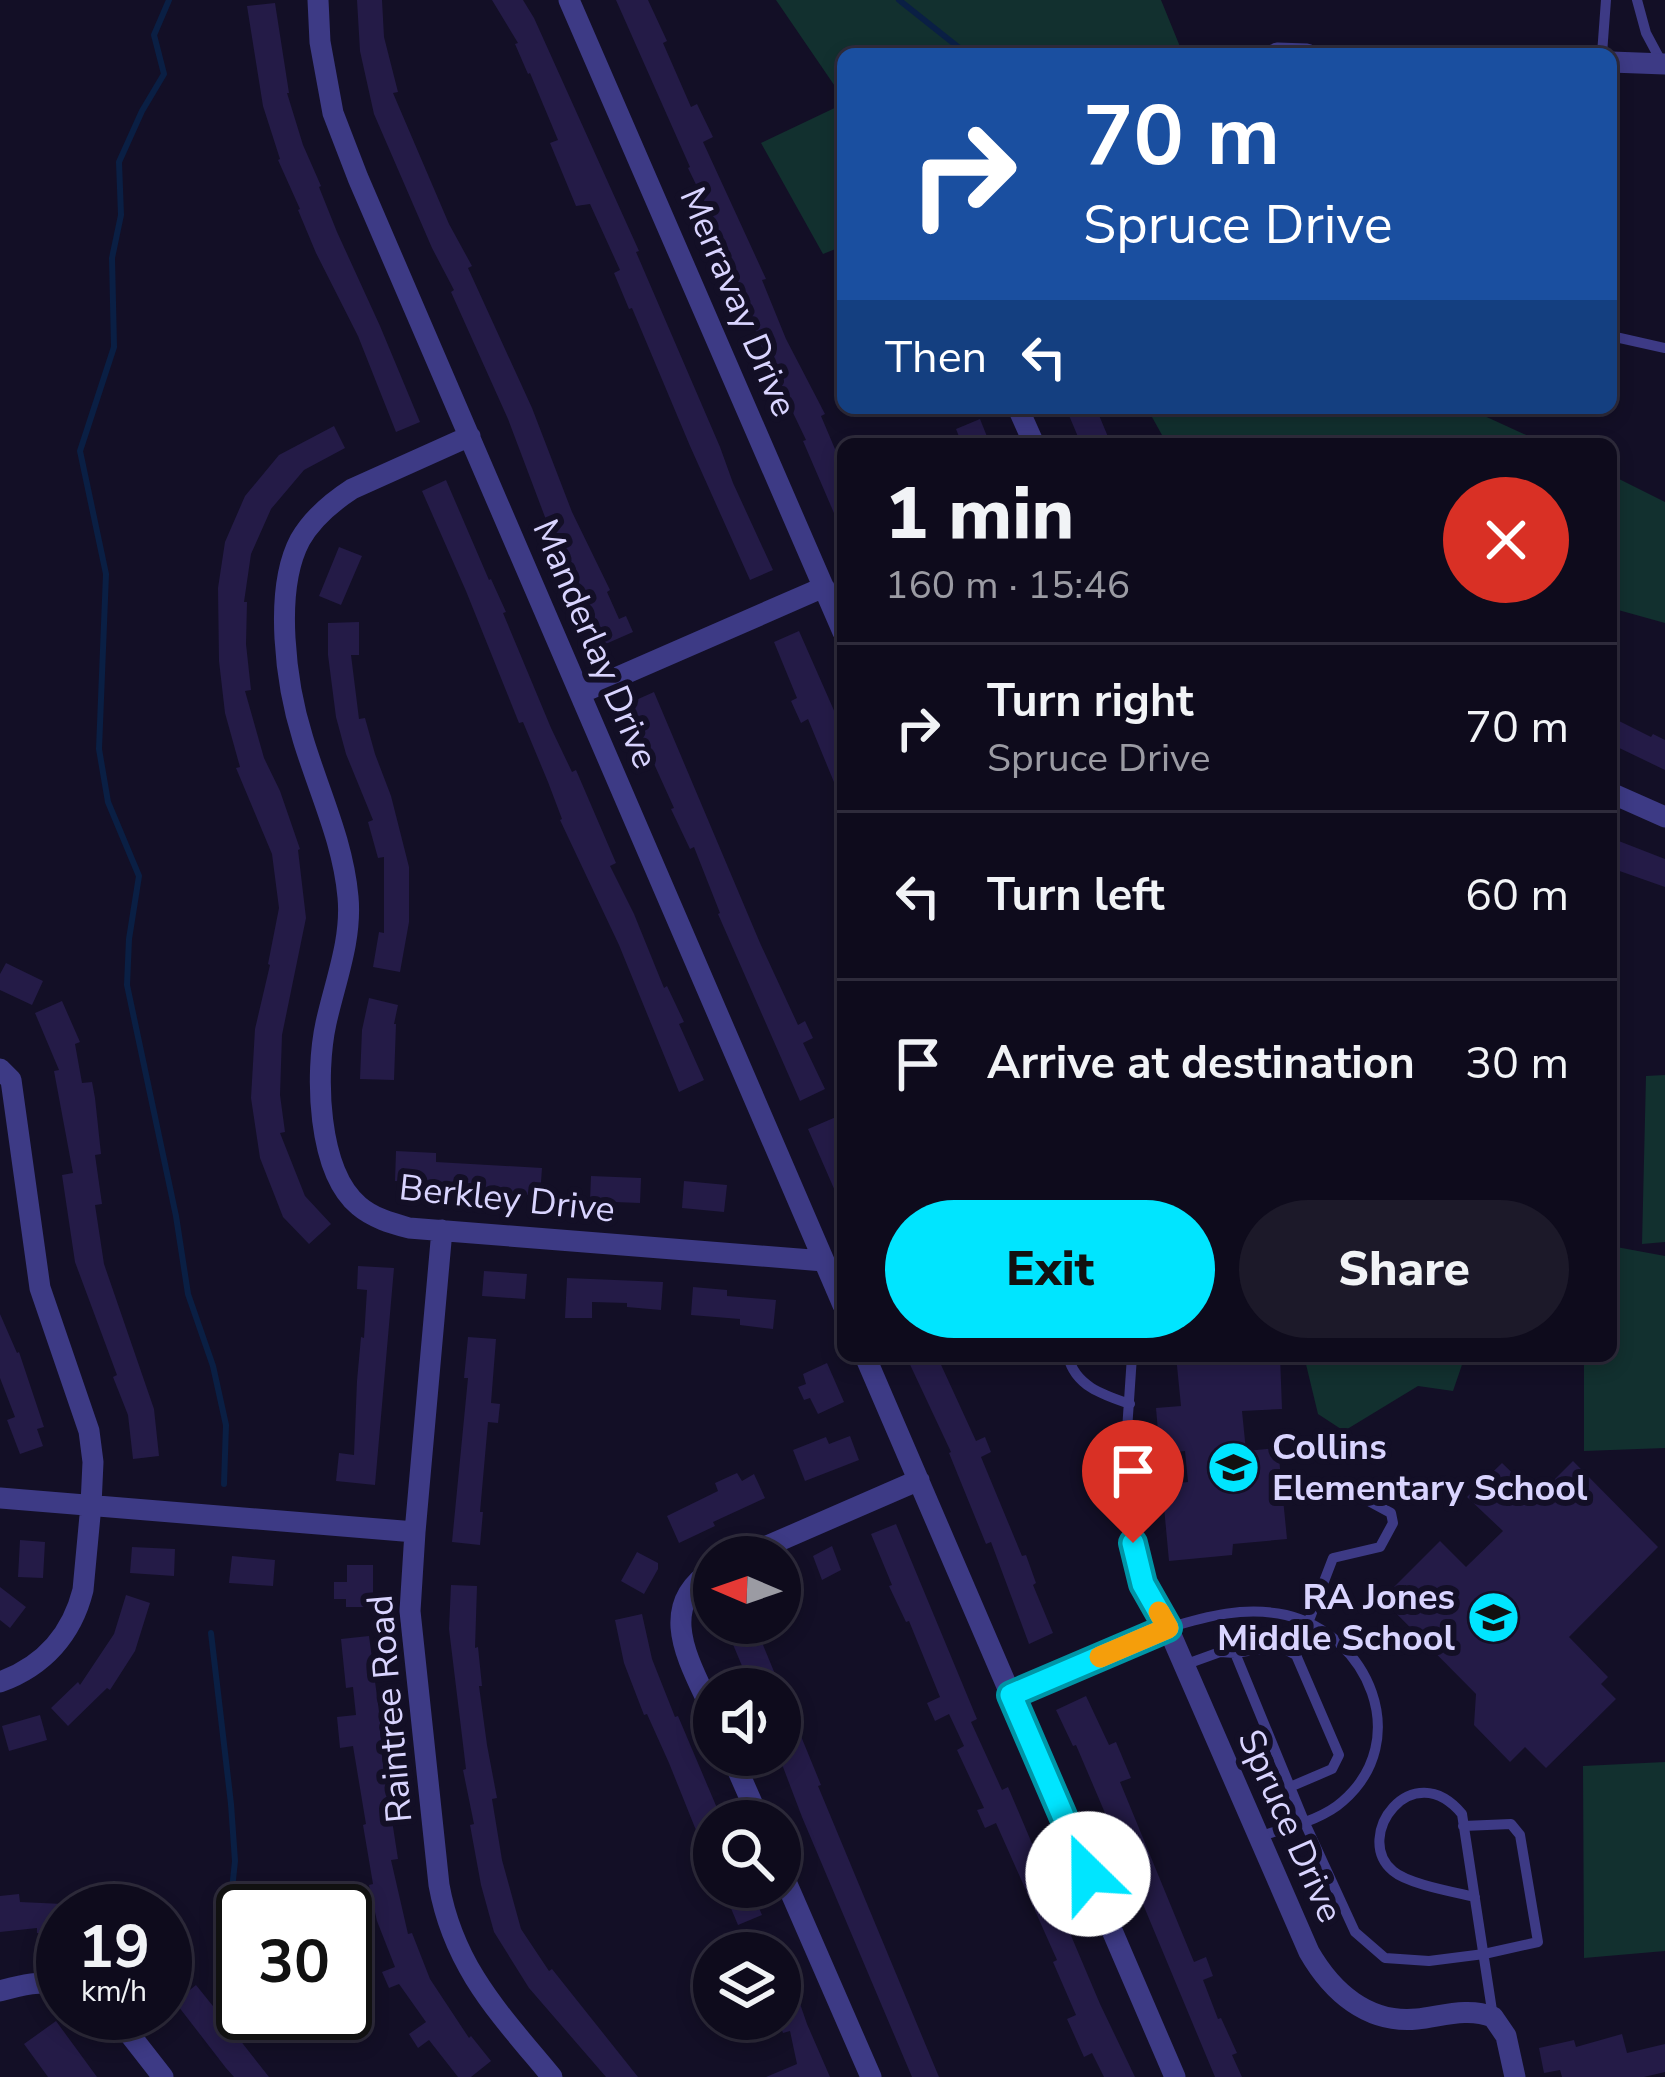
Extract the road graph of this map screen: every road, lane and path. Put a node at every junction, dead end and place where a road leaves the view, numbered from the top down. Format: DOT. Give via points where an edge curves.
graph roads {
  1 [pos="318,0"];
  2 [pos="569,0"];
  3 [pos="1606,0"];
  4 [pos="1636,0"];
  5 [pos="1602,48"];
  6 [pos="1617,62"];
  7 [pos="1664,64"];
  8 [pos="1617,337"];
  9 [pos="1665,348"];
  10 [pos="470,436"];
  11 [pos="824,587"];
  12 [pos="837,618"];
  13 [pos="581,693"];
  14 [pos="1617,796"];
  15 [pos="1665,817"];
  16 [pos="0,1069"];
  17 [pos="442,1230"];
  18 [pos="824,1261"];
  19 [pos="837,1291"];
  20 [pos="868,1362"];
  21 [pos="1070,1362"];
  22 [pos="1132,1362"];
  23 [pos="1130,1404"];
  24 [pos="919,1480"];
  25 [pos="1340,1486"];
  26 [pos="0,1498"];
  27 [pos="91,1504"];
  28 [pos="415,1532"];
  29 [pos="790,1536"];
  30 [pos="693,1586"];
  31 [pos="1308,1623"];
  32 [pos="1168,1628"];
  33 [pos="1234,1654"];
  34 [pos="1184,1665"];
  35 [pos="694,1668"];
  36 [pos="0,1682"];
  37 [pos="1011,1695"];
  38 [pos="1290,1787"];
  39 [pos="1304,1821"];
  40 [pos="1463,1826"];
  41 [pos="1258,1837"];
  42 [pos="1474,1898"];
  43 [pos="797,1908"];
  44 [pos="1484,1954"];
  45 [pos="36,1983"];
  46 [pos="0,1991"];
  47 [pos="1493,2017"];
  48 [pos="134,2040"];
  49 [pos="163,2077"];
  50 [pos="552,2077"];
  51 [pos="871,2077"];
  52 [pos="1175,2077"];
  53 [pos="1515,2077"];
  1 -- 10 [label="street, Manderlay Drive" via="333,113"];
  2 -- 11 [label="street, Merravay Drive"];
  3 -- 5 [label="lane"];
  4 -- 7 [label="lane"];
  6 -- 7 [label="street"];
  8 -- 9 [label="lane"];
  10 -- 13 [label="street, Manderlay Drive"];
  10 -- 17 [label="street, Berkley Drive" via="338,499 302,538 286,599 301,733 341,847 349,902 322,1050 331,1162 345,1192 370,1215"];
  11 -- 12 [label="street, Merravay Drive"];
  11 -- 13 [label="street"];
  13 -- 18 [label="street, Manderlay Drive"];
  14 -- 15 [label="street"];
  16 -- 27 [label="street" via="11,1080 40,1288 89,1432"];
  17 -- 18 [label="street, Berkley Drive"];
  17 -- 28 [label="street, Raintree Road"];
  18 -- 19 [label="street, Manderlay Drive"];
  20 -- 24 [label="street"];
  21 -- 23 [label="lane" via="1086,1384"];
  22 -- 23 [label="lane"];
  23 -- 32 [label="lane" via="1125,1460 1133,1543 1143,1584"];
  24 -- 29 [label="street"];
  24 -- 37 [label="street"];
  25 -- 31 [label="lane" via="1393,1523 1380,1547 1333,1558"];
  26 -- 27 [label="street"];
  27 -- 28 [label="street"];
  27 -- 36 [label="street" via="83,1589 69,1628 28,1670"];
  28 -- 50 [label="street, Raintree Road" via="411,1636 445,1917 489,2000"];
  30 -- 35 [label="street" via="680,1634"];
  31 -- 32 [label="lane" via="1263,1611"];
  31 -- 39 [label="lane" via="1363,1669 1378,1723 1361,1782 1342,1803"];
  32 -- 34 [label="street, Spruce Drive"];
  32 -- 37 [label="street"];
  33 -- 34 [label="lane"];
  33 -- 38 [label="lane"];
  33 -- 38 [label="lane" via="1279,1646 1296,1655 1339,1755 1332,1768"];
  34 -- 41 [label="street, Spruce Drive"];
  37 -- 52 [label="street"];
  38 -- 39 [label="lane"];
  39 -- 41 [label="lane"];
  39 -- 44 [label="lane" via="1355,1933 1385,1958"];
  40 -- 42 [label="lane"];
  40 -- 42 [label="lane" via="1452,1802 1410,1794 1384,1819 1382,1856 1407,1880"];
  40 -- 44 [label="lane" via="1511,1824 1520,1835 1538,1942"];
  41 -- 47 [label="street, Spruce Drive" via="1309,1952 1340,1994 1387,2017"];
  42 -- 44 [label="lane"];
  43 -- 51 [label="street"];
  44 -- 47 [label="lane"];
  45 -- 46 [label="street"];
  47 -- 53 [label="street"];
  48 -- 49 [label="street"];
}
